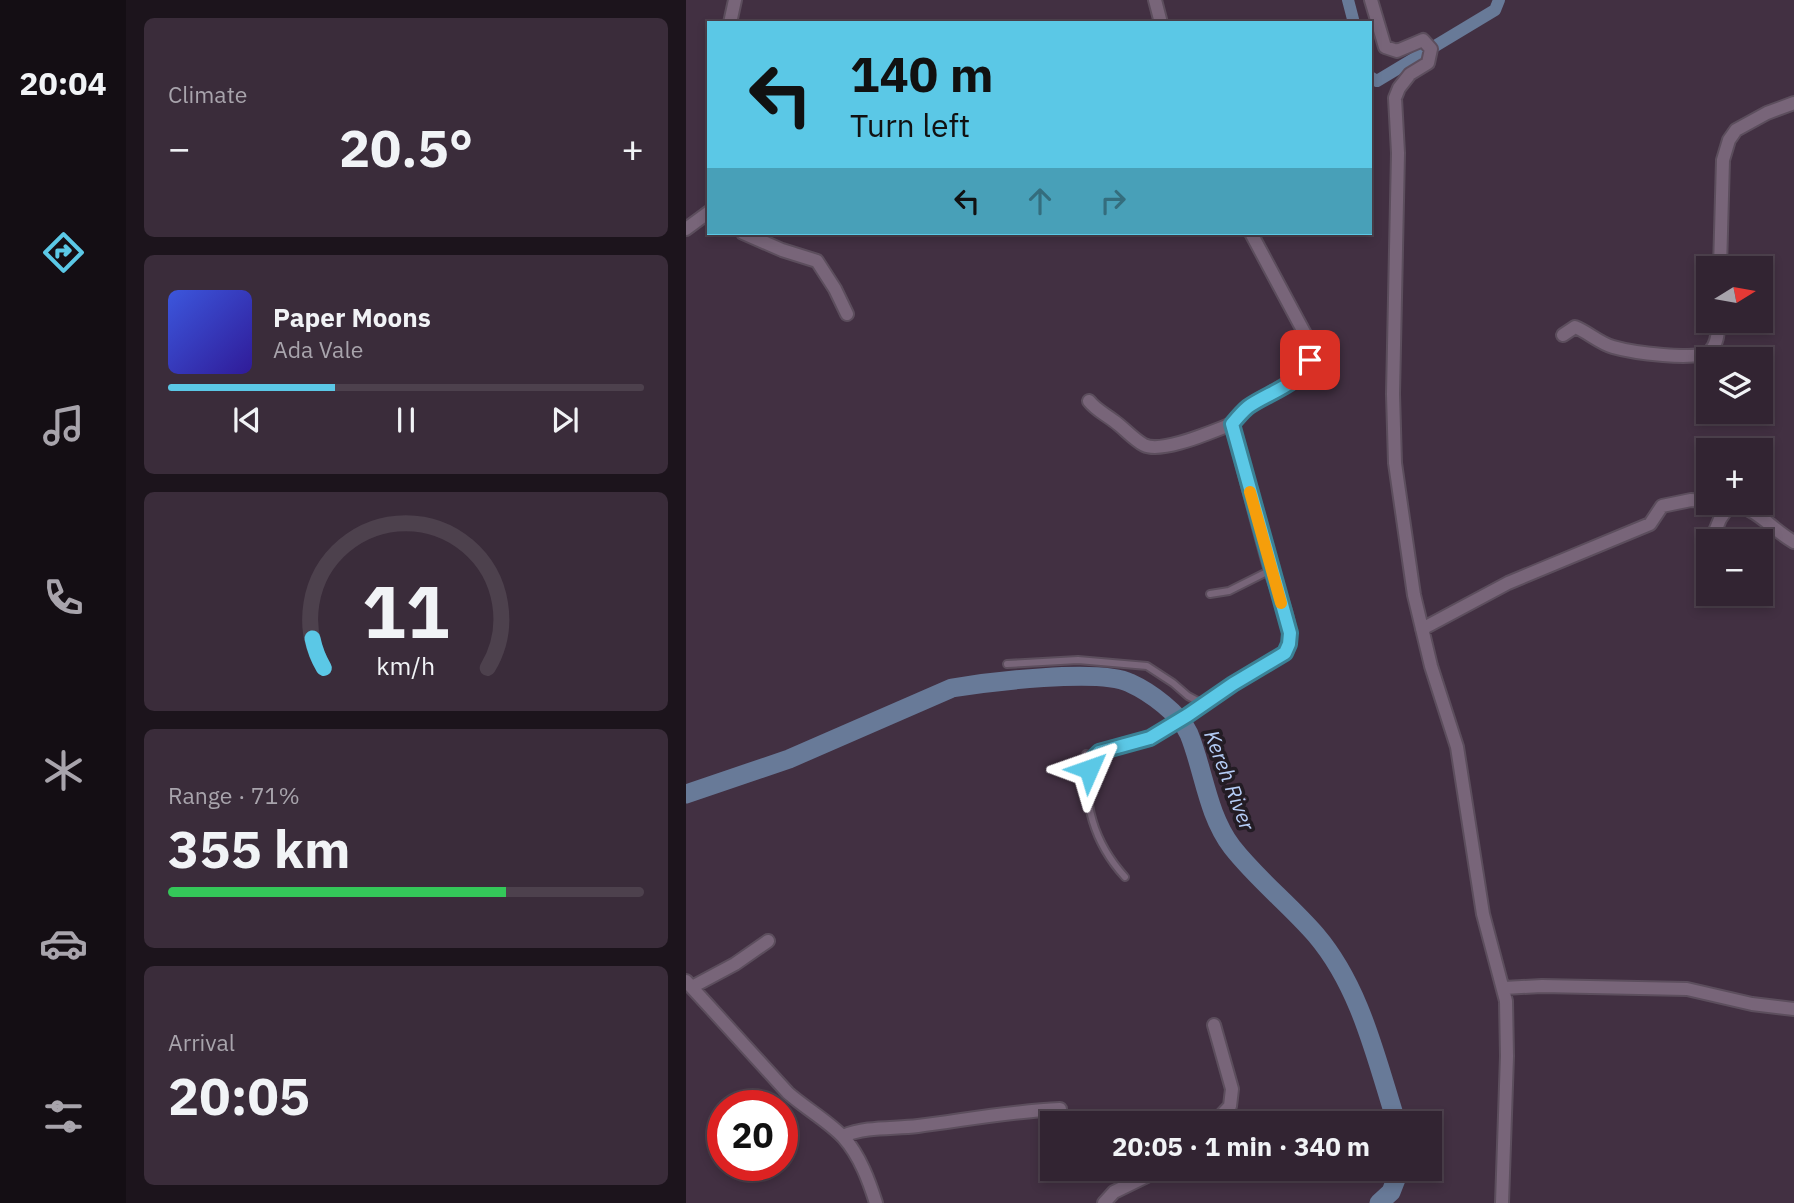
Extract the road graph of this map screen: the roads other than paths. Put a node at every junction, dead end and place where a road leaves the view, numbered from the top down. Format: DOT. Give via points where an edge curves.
graph roads {
  1 [pos="735,0"];
  2 [pos="1155,0"];
  3 [pos="1371,0"];
  4 [pos="730,21"];
  5 [pos="1160,21"];
  6 [pos="1794,103"];
  7 [pos="707,213"];
  8 [pos="686,229"];
  9 [pos="748,235"];
  10 [pos="1252,235"];
  11 [pos="1720,256"];
  12 [pos="847,314"];
  13 [pos="1717,333"];
  14 [pos="1563,335"];
  15 [pos="1089,401"];
  16 [pos="1232,424"];
  17 [pos="1696,500"];
  18 [pos="1758,515"];
  19 [pos="1794,542"];
  20 [pos="1271,570"];
  21 [pos="1210,594"];
  22 [pos="1422,629"];
  23 [pos="1289,644"];
  24 [pos="1007,664"];
  25 [pos="1203,704"];
  26 [pos="1086,754"];
  27 [pos="1094,757"];
  28 [pos="1125,877"];
  29 [pos="768,941"];
  30 [pos="689,984"];
  31 [pos="1504,988"];
  32 [pos="1794,1009"];
  33 [pos="1214,1025"];
  34 [pos="1060,1110"];
  35 [pos="1225,1111"];
  36 [pos="843,1136"];
  37 [pos="1136,1181"];
  38 [pos="876,1203"];
  39 [pos="1104,1203"];
  40 [pos="1502,1203"];
  1 -- 4 [label="street"];
  2 -- 5 [label="street"];
  3 -- 22 [label="street" via="1385,47 1394,51 1419,40 1429,46 1428,63 1410,75 1395,98 1395,463"];
  6 -- 11 [label="street" via="1735,130 1729,140 1723,160"];
  7 -- 8 [label="street"];
  9 -- 12 [label="street" via="817,261"];
  10 -- 16 [label="street" via="1305,334 1310,360 1297,377 1245,409"];
  13 -- 14 [label="street" via="1715,344 1702,356 1613,347 1575,327"];
  15 -- 16 [label="street" via="1146,446 1174,444"];
  16 -- 20 [label="street"];
  17 -- 22 [label="street" via="1662,506 1650,524 1508,583"];
  18 -- 19 [label="street"];
  20 -- 21 [label="lane" via="1229,591"];
  20 -- 23 [label="street" via="1290,633"];
  22 -- 31 [label="street" via="1457,747 1483,914"];
  23 -- 25 [label="lane" via="1285,653"];
  24 -- 25 [label="lane" via="1078,660 1147,666"];
  25 -- 27 [label="lane" via="1150,738 1106,749"];
  26 -- 27 [label="lane"];
  27 -- 28 [label="lane" via="1088,786 1094,831"];
  29 -- 30 [label="street" via="735,964"];
  30 -- 36 [label="street" via="788,1093"];
  31 -- 32 [label="street" via="1687,989"];
  31 -- 40 [label="street" via="1508,1027"];
  33 -- 35 [label="street" via="1233,1089"];
  34 -- 36 [label="street"];
  36 -- 38 [label="street" via="859,1160"];
  37 -- 39 [label="street"];
}
